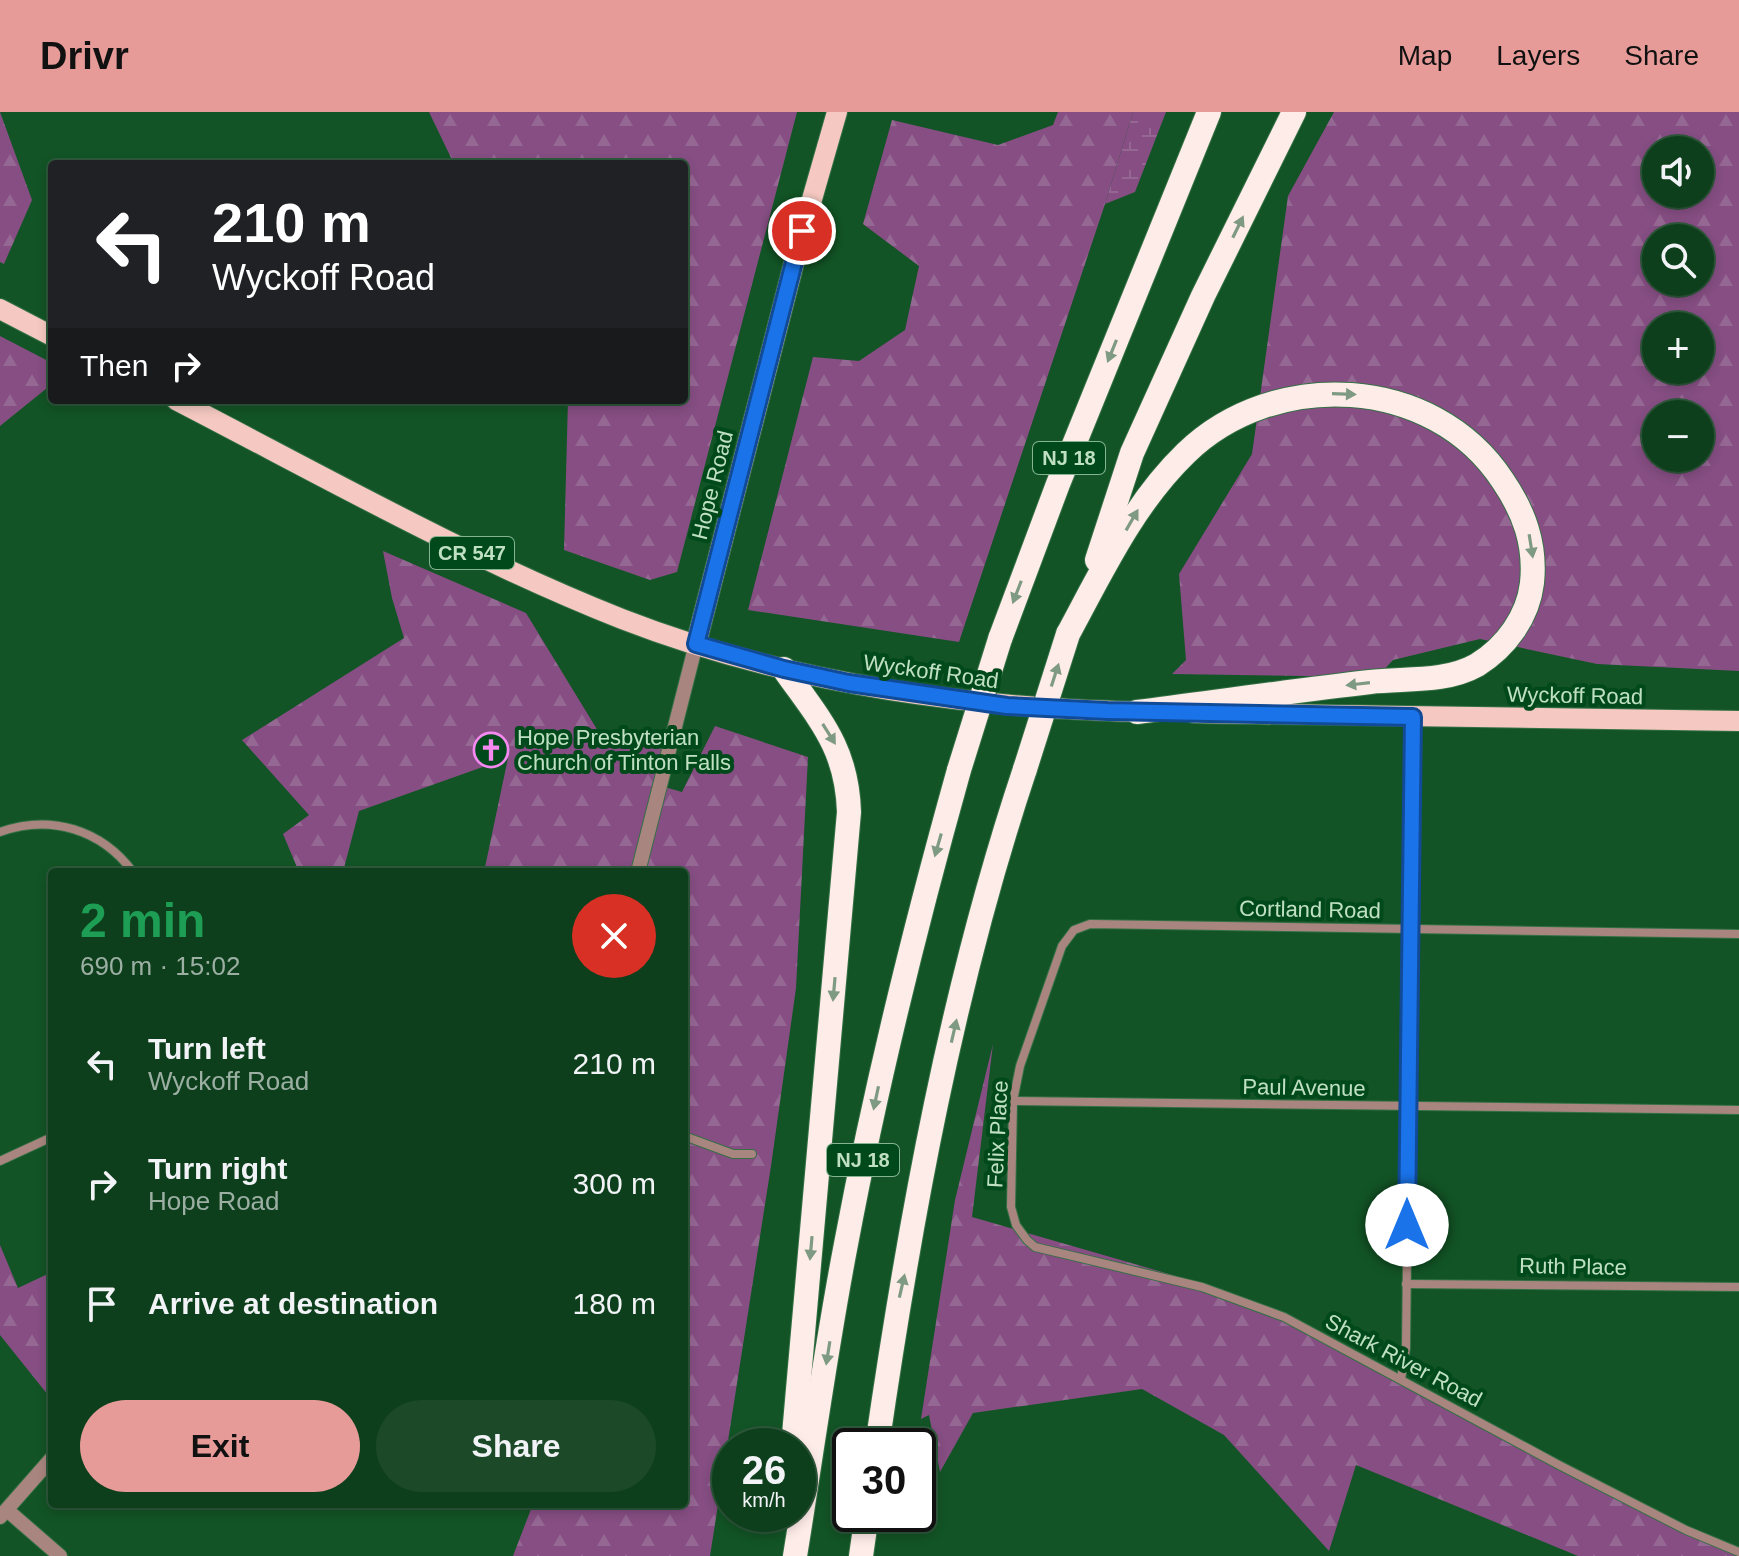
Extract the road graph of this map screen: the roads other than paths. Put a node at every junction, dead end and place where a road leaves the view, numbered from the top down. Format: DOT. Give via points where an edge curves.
graph roads {
  1 [pos="837,112"];
  2 [pos="1209,112"];
  3 [pos="1294,112"];
  4 [pos="0,309"];
  5 [pos="48,334"];
  6 [pos="184,404"];
  7 [pos="1080,612"];
  8 [pos="696,644"];
  9 [pos="784,669"];
  10 [pos="1137,712"];
  11 [pos="1413,717"];
  12 [pos="1739,721"];
  13 [pos="0,832"];
  14 [pos="129,868"];
  15 [pos="639,868"];
  16 [pos="1410,929"];
  17 [pos="1074,930"];
  18 [pos="1739,934"];
  19 [pos="1013,1101"];
  20 [pos="1408,1107"];
  21 [pos="1739,1110"];
  22 [pos="688,1137"];
  23 [pos="48,1139"];
  24 [pos="752,1154"];
  25 [pos="0,1161"];
  26 [pos="1035,1247"];
  27 [pos="1406,1284"];
  28 [pos="1739,1287"];
  29 [pos="1401,1379"];
  30 [pos="795,1428"];
  31 [pos="880,1428"];
  32 [pos="48,1463"];
  33 [pos="4,1514"];
  34 [pos="785,1532"];
  35 [pos="864,1532"];
  36 [pos="1739,1552"];
  37 [pos="60,1556"];
  38 [pos="783,1556"];
  39 [pos="795,1556"];
  40 [pos="861,1556"];
  1 -- 8 [label="main road, Hope Road"];
  2 -- 39 [label="highway, NJ 18, one-way, bridge" via="1058,484 1000,639 959,770 878,1084"];
  7 -- 3 [label="highway, NJ 18, one-way" via="1132,453"];
  4 -- 5 [label="main road"];
  6 -- 8 [label="main road, Wyckoff Road / CR 547" via="522,577"];
  7 -- 10 [label="highway, one-way" via="1154,487 1207,435 1280,400 1353,394 1426,414 1474,447 1515,499 1532,548 1529,598 1505,642 1474,666 1438,677"];
  31 -- 7 [label="highway, NJ 18, one-way, bridge" via="897,1305 953,1033 1025,769 1068,634"];
  8 -- 9 [label="main road, Wyckoff Road / CR 547"];
  8 -- 15 [label="street, Hope Road"];
  9 -- 10 [label="main road, Wyckoff Road / CR 547" via="1007,706"];
  9 -- 30 [label="highway, one-way" via="840,754 849,812"];
  10 -- 11 [label="main road, Wyckoff Road / CR 547"];
  11 -- 12 [label="main road, Wyckoff Road / CR 547"];
  11 -- 16 [label="street"];
  13 -- 14 [label="street" via="35,824 80,831 106,844"];
  16 -- 17 [label="street, Cortland Road" via="1090,924"];
  16 -- 18 [label="street, Cortland Road"];
  16 -- 20 [label="street"];
  17 -- 19 [label="street, Felix Place" via="1062,946"];
  19 -- 20 [label="street, Paul Avenue"];
  19 -- 26 [label="street, Felix Place" via="1011,1207 1016,1225"];
  20 -- 21 [label="street, Paul Avenue"];
  20 -- 27 [label="street"];
  22 -- 24 [label="street" via="733,1154"];
  23 -- 25 [label="street"];
  26 -- 29 [label="street, Shark River Road" via="1249,1302"];
  27 -- 28 [label="street, Ruth Place"];
  27 -- 29 [label="street"];
  29 -- 36 [label="street, Shark River Road" via="1686,1530"];
  32 -- 33 [label="street"];
  33 -- 37 [label="street"];
  34 -- 38 [label="highway"];
  35 -- 40 [label="highway"];
}
